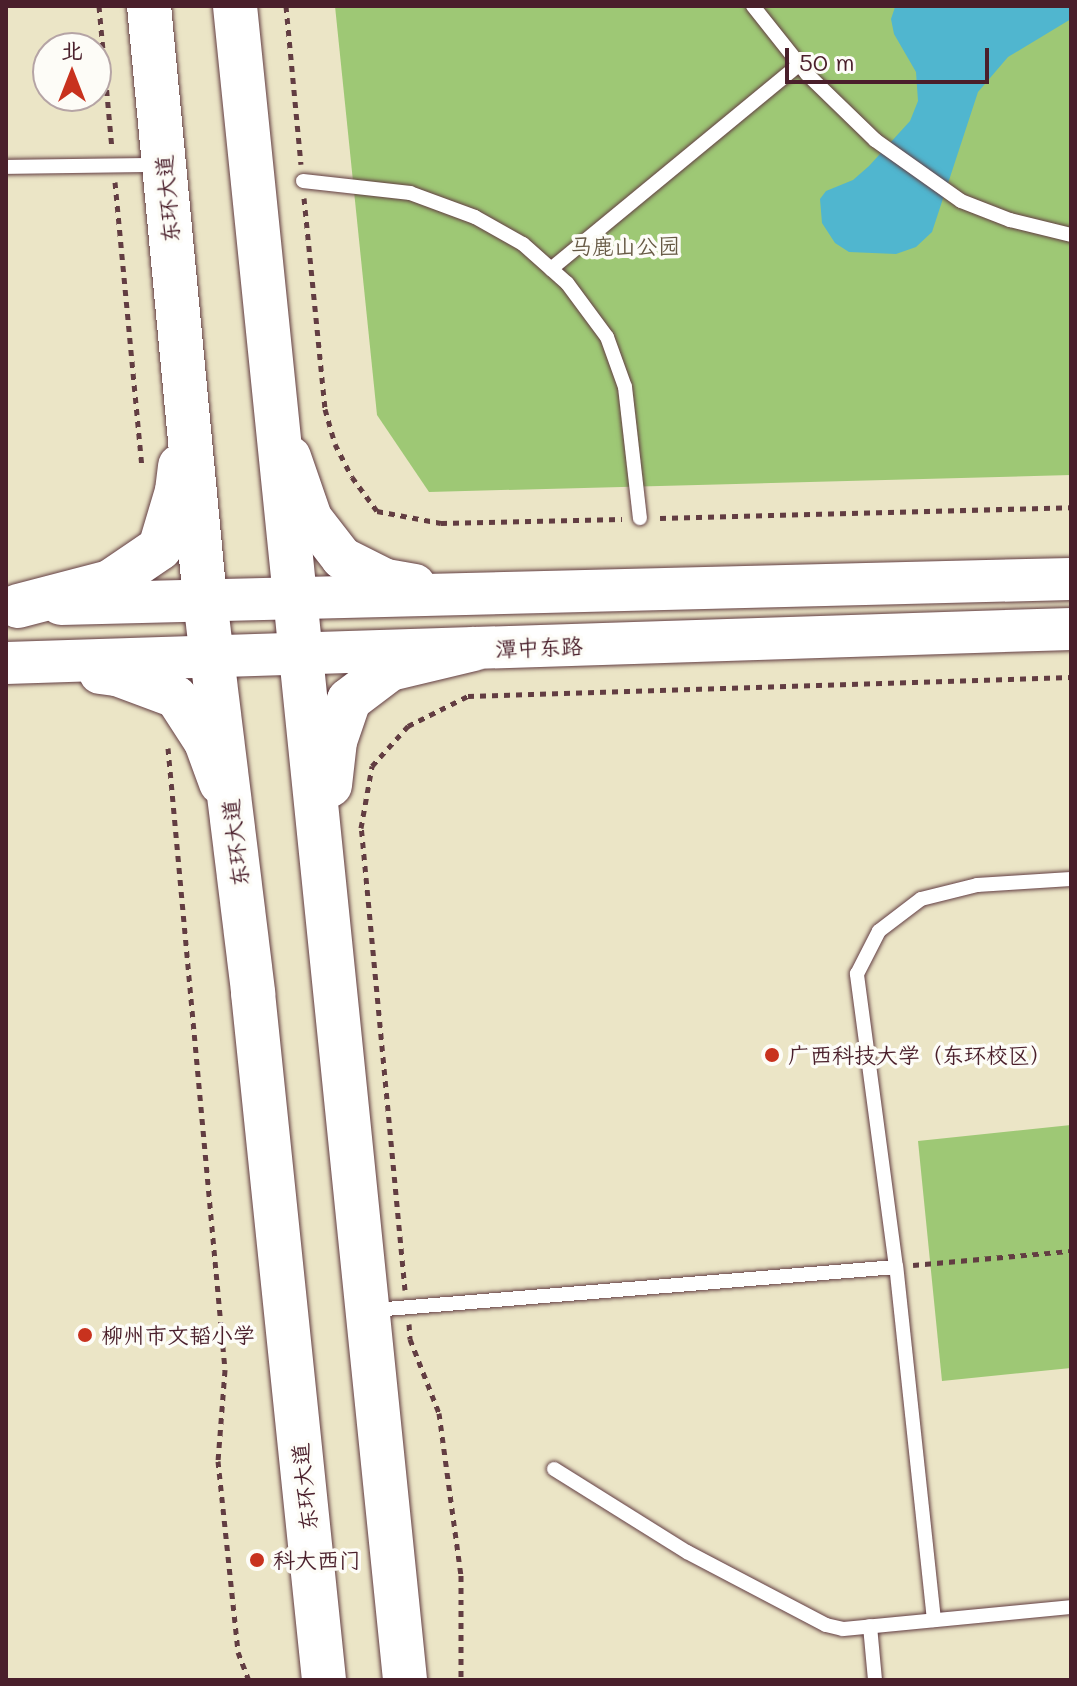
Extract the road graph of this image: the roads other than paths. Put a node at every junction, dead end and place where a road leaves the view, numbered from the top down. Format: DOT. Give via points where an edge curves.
graph roads {
  1 [pos="149,6"];
  2 [pos="235,6"];
  3 [pos="753,6"];
  4 [pos="800,64"];
  5 [pos="164,165"];
  6 [pos="6,167"];
  7 [pos="303,181"];
  8 [pos="1071,235"];
  9 [pos="551,269"];
  10 [pos="186,400"];
  11 [pos="275,411"];
  12 [pos="640,518"];
  13 [pos="1071,579"];
  14 [pos="475,594"];
  15 [pos="293,598"];
  16 [pos="205,600"];
  17 [pos="12,606"];
  18 [pos="1071,629"];
  19 [pos="474,649"];
  20 [pos="301,655"];
  21 [pos="213,658"];
  22 [pos="17,663"];
  23 [pos="232,815"];
  24 [pos="322,859"];
  25 [pos="1071,879"];
  26 [pos="896,1267"];
  27 [pos="388,1309"];
  28 [pos="554,1469"];
  29 [pos="1071,1607"];
  30 [pos="934,1620"];
  31 [pos="870,1626"];
  32 [pos="324,1680"];
  33 [pos="405,1680"];
  34 [pos="875,1680"];
  1 -- 5 [label="highway, 东环大道"];
  2 -- 11 [label="highway"];
  3 -- 4 [label="lane"];
  4 -- 8 [label="lane" via="875,140 961,201"];
  4 -- 9 [label="lane"];
  5 -- 6 [label="lane"];
  5 -- 10 [label="highway, 东环大道"];
  7 -- 9 [label="lane" via="423,198 475,217 523,244"];
  9 -- 12 [label="lane" via="607,337 633,440"];
  10 -- 16 [label="highway, 东环大道"];
  10 -- 17 [label="highway" via="177,491 160,548 110,582"];
  11 -- 14 [label="main road" via="311,518 342,558 386,580"];
  11 -- 15 [label="highway"];
  13 -- 14 [label="main road"];
  14 -- 15 [label="main road"];
  15 -- 16 [label="main road"];
  15 -- 20 [label="highway"];
  16 -- 17 [label="main road"];
  16 -- 21 [label="highway, 东环大道"];
  18 -- 19 [label="main road, 潭中东路"];
  19 -- 20 [label="main road, 潭中东路"];
  19 -- 24 [label="highway" via="390,669 349,700 335,741"];
  20 -- 21 [label="main road, 潭中东路"];
  20 -- 24 [label="highway"];
  21 -- 22 [label="main road, 潭中东路"];
  21 -- 23 [label="highway, 东环大道"];
  22 -- 23 [label="main road" via="117,675 176,697 205,742"];
  23 -- 32 [label="highway, 东环大道"];
  24 -- 27 [label="highway"];
  25 -- 26 [label="lane" via="977,885 921,899 879,931 857,974"];
  26 -- 27 [label="lane"];
  26 -- 30 [label="lane"];
  27 -- 33 [label="highway"];
  28 -- 31 [label="lane" via="779,1603 826,1625"];
  29 -- 30 [label="lane"];
  30 -- 31 [label="lane"];
  31 -- 34 [label="lane"];
}
